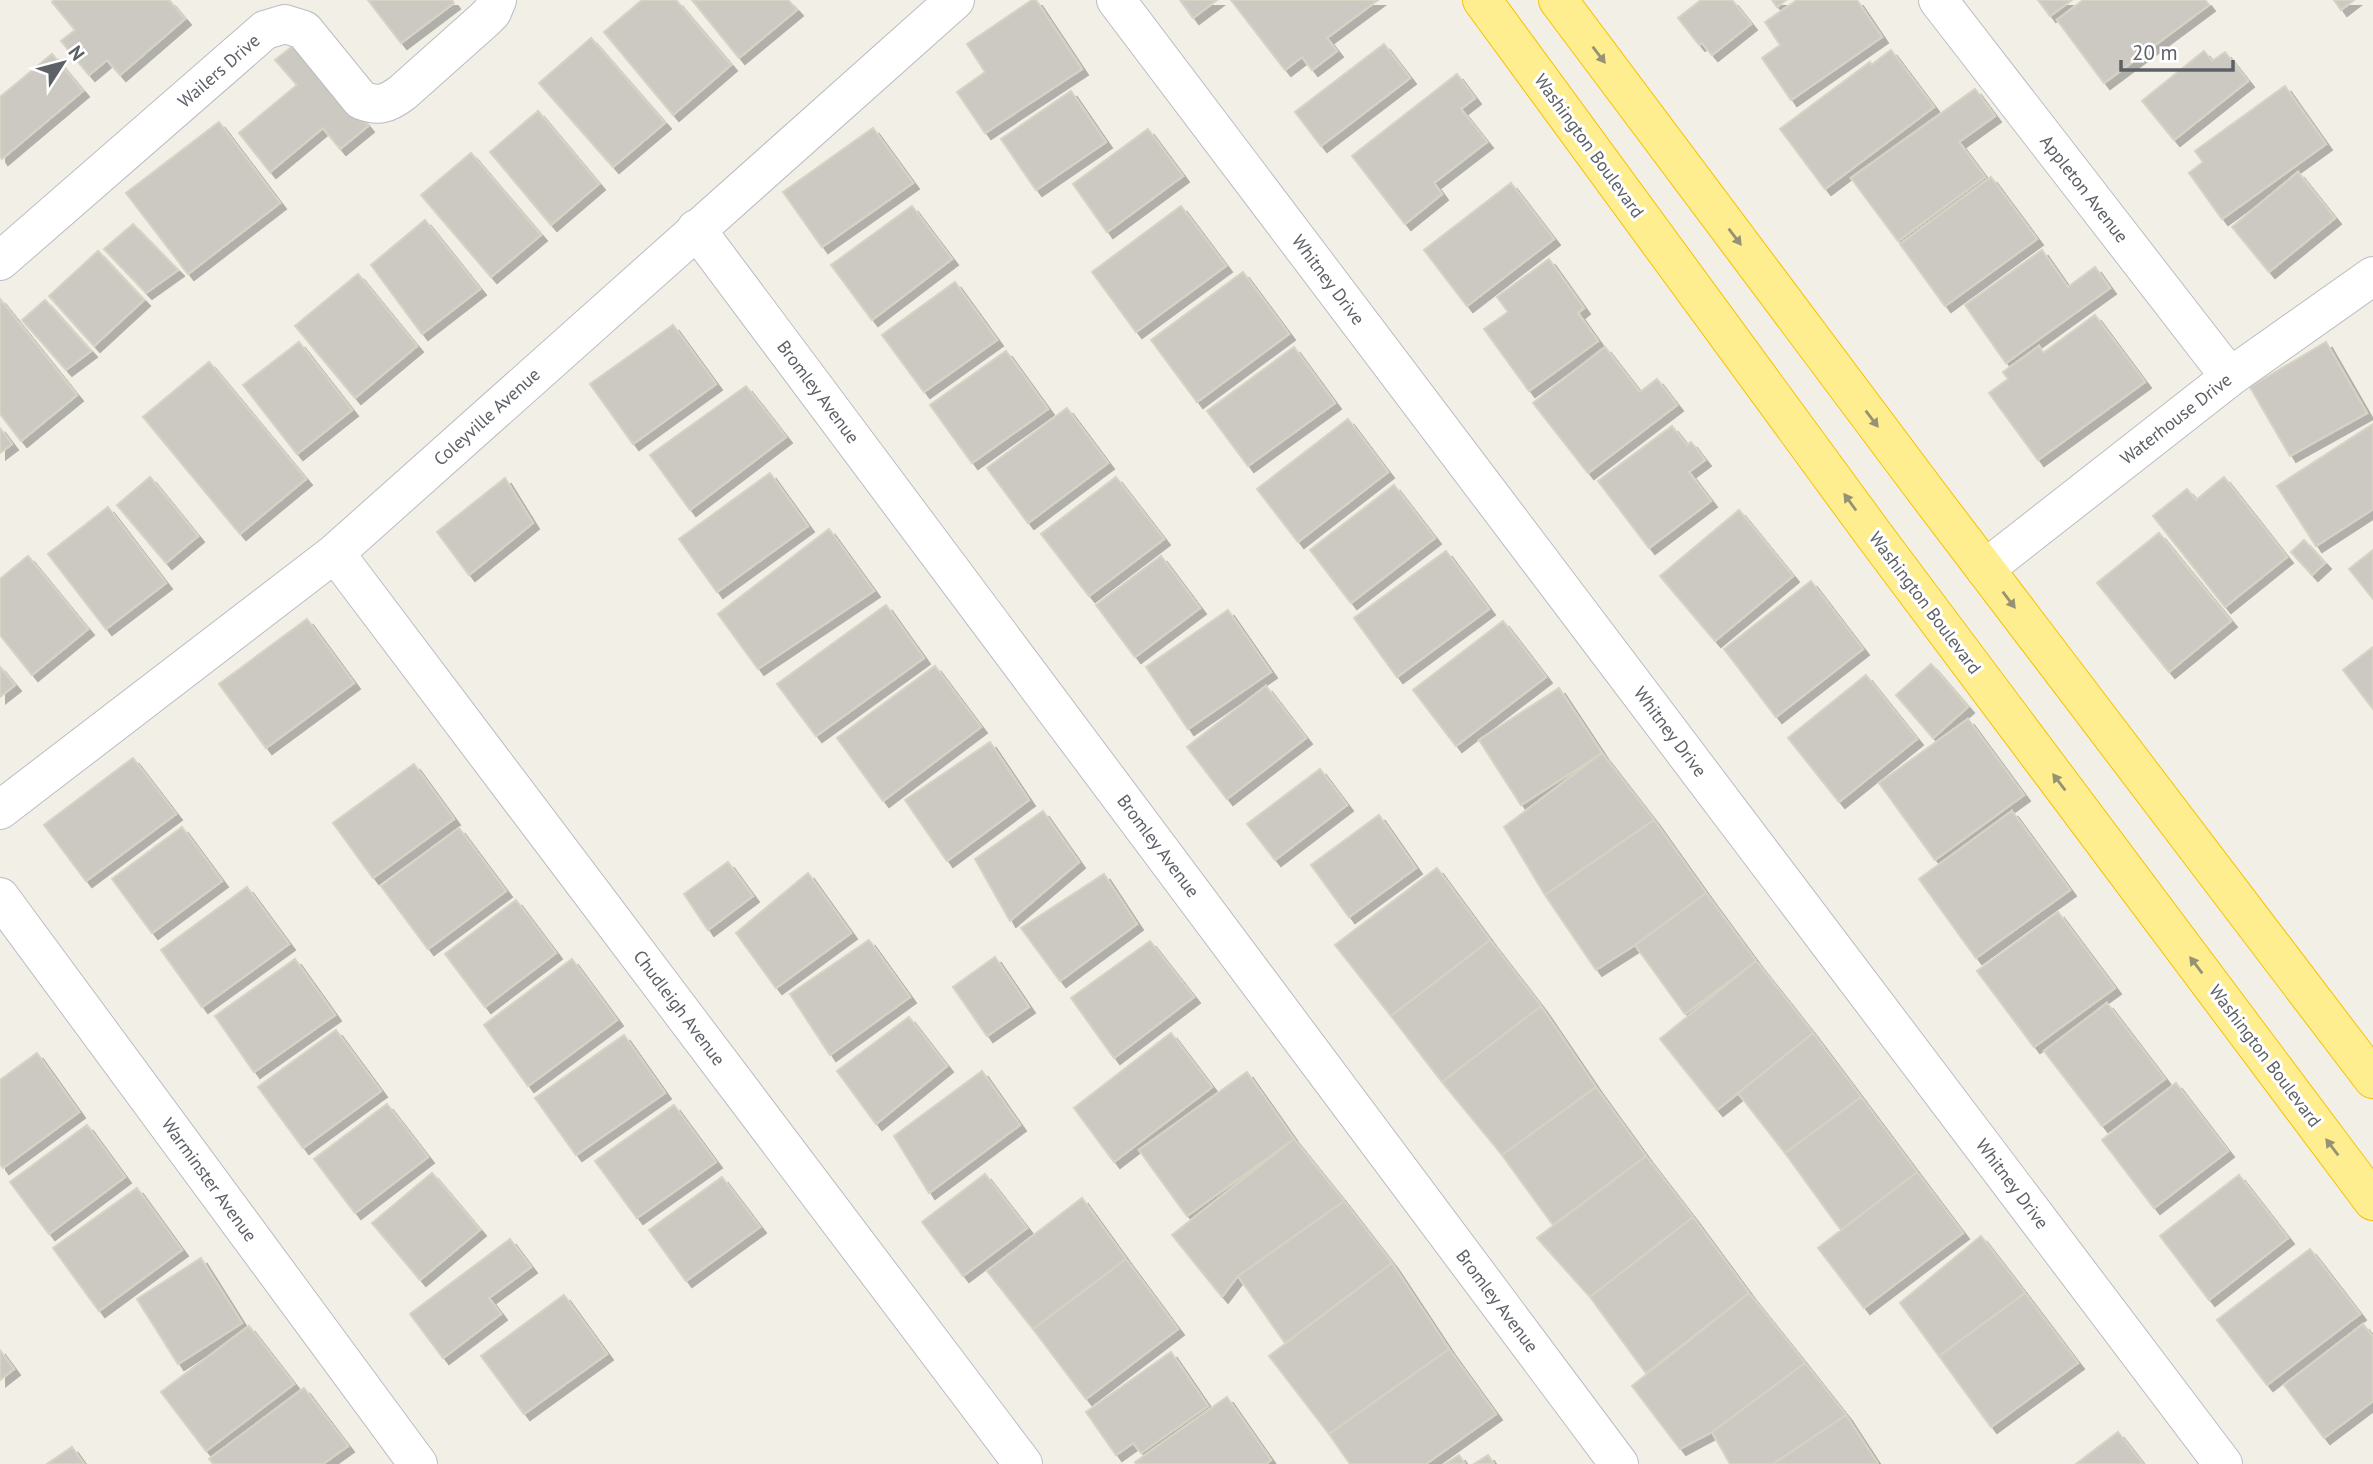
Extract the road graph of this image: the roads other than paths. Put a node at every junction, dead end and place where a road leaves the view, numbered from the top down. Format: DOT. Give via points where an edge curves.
graph roads {
  1 [pos="497,0"];
  2 [pos="955,0"];
  3 [pos="1116,0"];
  4 [pos="1482,0"];
  5 [pos="1558,0"];
  6 [pos="1938,0"];
  7 [pos="696,229"];
  8 [pos="0,261"];
  9 [pos="2372,280"];
  10 [pos="2230,377"];
  11 [pos="335,553"];
  12 [pos="1985,569"];
  13 [pos="0,810"];
  14 [pos="0,897"];
  15 [pos="2373,1079"];
  16 [pos="2373,1201"];
  17 [pos="418,1464"];
  18 [pos="1023,1464"];
  19 [pos="1619,1464"];
  20 [pos="2223,1464"];
  1 -- 8 [label="street, Wailers Drive" via="484,20 402,93 375,106 361,100 304,30 285,24 265,30"];
  2 -- 7 [label="street, Coleyville Avenue"];
  3 -- 20 [label="street, Whitney Drive"];
  16 -- 4 [label="highway, Washington Boulevard, one-way" via="1866,524"];
  5 -- 12 [label="highway, one-way"];
  6 -- 10 [label="street, Appleton Avenue"];
  7 -- 11 [label="street, Coleyville Avenue"];
  7 -- 19 [label="street, Bromley Avenue"];
  9 -- 10 [label="street, Waterhouse Drive"];
  10 -- 12 [label="street, Waterhouse Drive"];
  11 -- 13 [label="street, Coleyville Avenue"];
  11 -- 18 [label="street, Chudleigh Avenue"];
  12 -- 15 [label="highway, one-way"];
  14 -- 17 [label="street, Warminster Avenue"];
}
